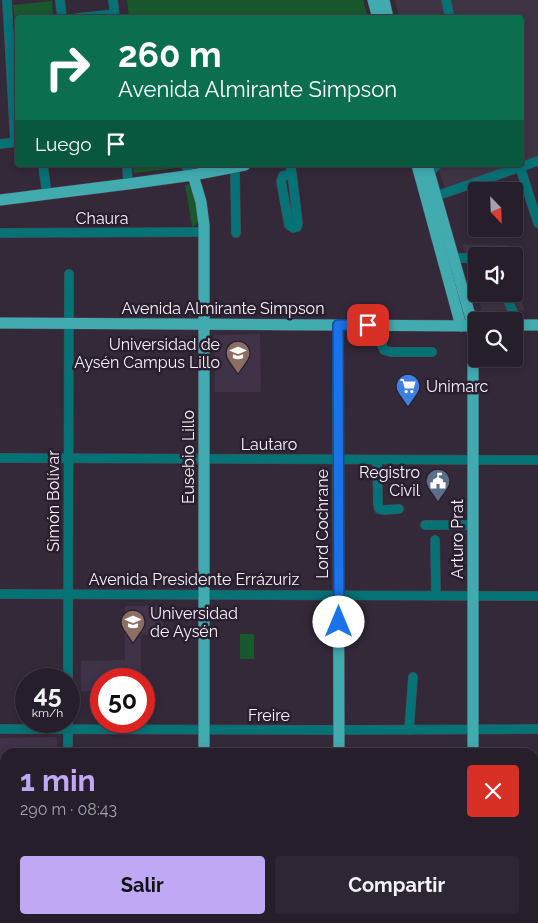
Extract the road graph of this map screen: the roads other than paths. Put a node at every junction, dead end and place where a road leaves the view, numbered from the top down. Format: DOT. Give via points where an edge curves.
graph roads {
  1 [pos="6,0"];
  2 [pos="60,0"];
  3 [pos="113,0"];
  4 [pos="373,0"];
  5 [pos="384,0"];
  6 [pos="446,0"];
  7 [pos="62,15"];
  8 [pos="114,15"];
  9 [pos="377,15"];
  10 [pos="387,15"];
  11 [pos="449,15"];
  12 [pos="4,30"];
  13 [pos="15,133"];
  14 [pos="15,142"];
  15 [pos="0,144"];
  16 [pos="538,161"];
  17 [pos="524,166"];
  18 [pos="43,167"];
  19 [pos="126,167"];
  20 [pos="187,167"];
  21 [pos="234,167"];
  22 [pos="238,167"];
  23 [pos="418,167"];
  24 [pos="520,168"];
  25 [pos="291,169"];
  26 [pos="428,170"];
  27 [pos="193,175"];
  28 [pos="128,184"];
  29 [pos="47,195"];
  30 [pos="436,196"];
  31 [pos="0,200"];
  32 [pos="538,223"];
  33 [pos="204,232"];
  34 [pos="236,232"];
  35 [pos="0,233"];
  36 [pos="454,258"];
  37 [pos="468,258"];
  38 [pos="69,274"];
  39 [pos="467,303"];
  40 [pos="470,312"];
  41 [pos="0,323"];
  42 [pos="69,323"];
  43 [pos="204,324"];
  44 [pos="338,325"];
  45 [pos="382,325"];
  46 [pos="523,325"];
  47 [pos="538,325"];
  48 [pos="461,326"];
  49 [pos="468,326"];
  50 [pos="432,352"];
  51 [pos="475,367"];
  52 [pos="0,458"];
  53 [pos="68,458"];
  54 [pos="204,459"];
  55 [pos="338,460"];
  56 [pos="377,460"];
  57 [pos="474,460"];
  58 [pos="538,460"];
  59 [pos="399,510"];
  60 [pos="425,525"];
  61 [pos="473,525"];
  62 [pos="435,540"];
  63 [pos="0,594"];
  64 [pos="68,594"];
  65 [pos="204,594"];
  66 [pos="339,595"];
  67 [pos="436,595"];
  68 [pos="473,595"];
  69 [pos="538,596"];
  70 [pos="68,668"];
  71 [pos="413,678"];
  72 [pos="80,725"];
  73 [pos="15,728"];
  74 [pos="0,729"];
  75 [pos="473,729"];
  76 [pos="538,729"];
  77 [pos="204,730"];
  78 [pos="339,730"];
  79 [pos="409,730"];
  80 [pos="68,733"];
  81 [pos="68,748"];
  82 [pos="204,748"];
  83 [pos="339,748"];
  84 [pos="473,748"];
  1 -- 12 [label="street"];
  2 -- 7 [label="street"];
  3 -- 8 [label="street"];
  4 -- 9 [label="main road"];
  5 -- 10 [label="main road"];
  6 -- 11 [label="street"];
  12 -- 13 [label="street"];
  14 -- 15 [label="street"];
  16 -- 17 [label="street"];
  18 -- 29 [label="street"];
  19 -- 28 [label="street"];
  20 -- 27 [label="street, Eusebio Lillo"];
  21 -- 27 [label="main road"];
  22 -- 34 [label="street" via="235,174"];
  23 -- 48 [label="main road"];
  24 -- 30 [label="street"];
  24 -- 32 [label="street"];
  25 -- 25 [label="street" via="298,224 293,228 289,225 281,181"];
  26 -- 30 [label="main road, Arturo Prat"];
  27 -- 28 [label="main road"];
  27 -- 33 [label="main road, Eusebio Lillo"];
  28 -- 29 [label="main road"];
  29 -- 31 [label="main road"];
  30 -- 36 [label="main road, Arturo Prat"];
  33 -- 35 [label="street, Chaura"];
  33 -- 43 [label="main road, Eusebio Lillo"];
  36 -- 37 [label="street"];
  36 -- 39 [label="main road, Arturo Prat"];
  38 -- 42 [label="street, Simón Bolívar"];
  39 -- 40 [label="main road, Arturo Prat"];
  41 -- 42 [label="main road, Avenida Almirante Simpson"];
  42 -- 43 [label="main road, Avenida Almirante Simpson"];
  42 -- 53 [label="street, Simón Bolívar"];
  43 -- 44 [label="main road, Avenida Almirante Simpson"];
  43 -- 54 [label="main road, Eusebio Lillo"];
  44 -- 45 [label="main road, Avenida Almirante Simpson"];
  44 -- 55 [label="main road, Lord Cochrane"];
  45 -- 48 [label="main road, Avenida Almirante Simpson"];
  45 -- 50 [label="street" via="384,350"];
  46 -- 47 [label="main road"];
  48 -- 49 [label="main road, Avenida Almirante Simpson"];
  51 -- 57 [label="main road, Arturo Prat"];
  52 -- 53 [label="street, Lautaro"];
  53 -- 54 [label="street, Lautaro"];
  53 -- 64 [label="street, Simón Bolívar"];
  54 -- 55 [label="street, Lautaro"];
  54 -- 65 [label="main road, Eusebio Lillo"];
  55 -- 56 [label="street, Lautaro"];
  55 -- 66 [label="main road, Lord Cochrane"];
  56 -- 57 [label="street, Lautaro"];
  56 -- 59 [label="street" via="380,509"];
  57 -- 58 [label="street, Lautaro"];
  57 -- 61 [label="main road, Arturo Prat"];
  60 -- 61 [label="street"];
  61 -- 68 [label="main road, Arturo Prat"];
  62 -- 67 [label="street"];
  63 -- 64 [label="street, Avenida Presidente Errázuriz"];
  64 -- 65 [label="street, Avenida Presidente Errázuriz"];
  64 -- 70 [label="street, Simón Bolívar"];
  65 -- 66 [label="street, Avenida Presidente Errázuriz"];
  65 -- 77 [label="main road, Eusebio Lillo"];
  66 -- 67 [label="street, Avenida Presidente Errázuriz"];
  66 -- 78 [label="main road, Lord Cochrane"];
  67 -- 68 [label="street, Avenida Presidente Errázuriz"];
  68 -- 69 [label="street, Avenida Presidente Errázuriz"];
  68 -- 75 [label="main road, Arturo Prat"];
  71 -- 79 [label="street"];
  72 -- 77 [label="street, Freire"];
  73 -- 74 [label="street, Freire"];
  75 -- 76 [label="street, Freire"];
  75 -- 79 [label="street, Freire"];
  75 -- 84 [label="main road, Arturo Prat"];
  77 -- 78 [label="street, Freire"];
  77 -- 82 [label="main road, Eusebio Lillo"];
  78 -- 79 [label="street, Freire"];
  78 -- 83 [label="main road, Lord Cochrane"];
  80 -- 81 [label="street"];
}
